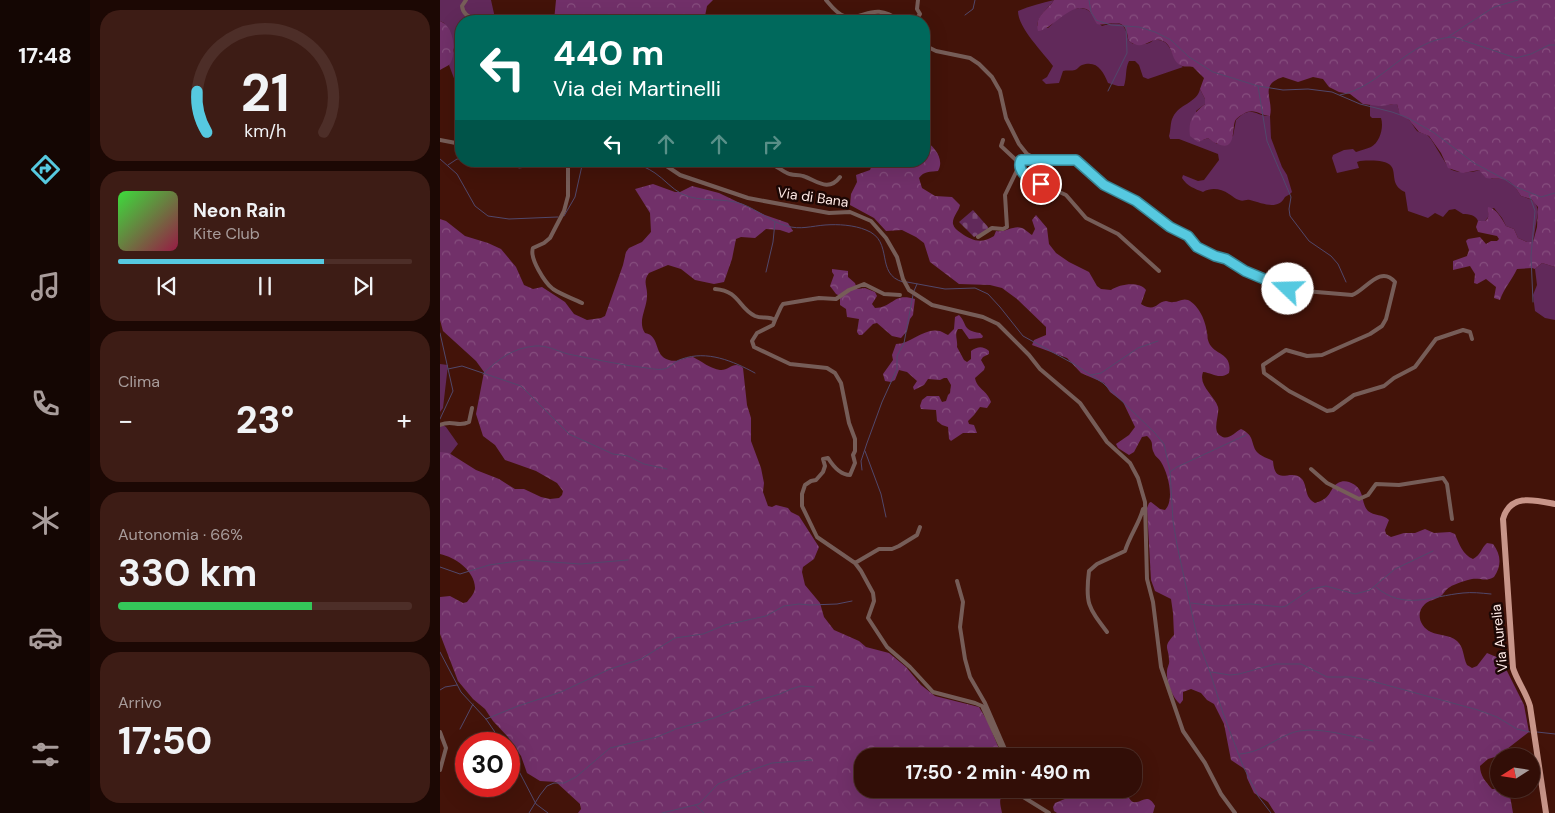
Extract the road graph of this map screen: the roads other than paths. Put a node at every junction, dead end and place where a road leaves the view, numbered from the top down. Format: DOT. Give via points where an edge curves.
graph roads {
  1 [pos="466,0"];
  2 [pos="826,0"];
  3 [pos="918,0"];
  4 [pos="465,15"];
  5 [pos="842,15"];
  6 [pos="857,15"];
  7 [pos="893,15"];
  8 [pos="919,15"];
  9 [pos="930,48"];
  10 [pos="440,140"];
  11 [pos="1003,140"];
  12 [pos="455,143"];
  13 [pos="1037,159"];
  14 [pos="568,167"];
  15 [pos="668,167"];
  16 [pos="777,167"];
  17 [pos="1020,167"];
  18 [pos="840,177"];
  19 [pos="978,237"];
  20 [pos="1159,271"];
  21 [pos="715,289"];
  22 [pos="900,294"];
  23 [pos="582,303"];
  24 [pos="775,320"];
  25 [pos="1472,339"];
  26 [pos="472,408"];
  27 [pos="441,425"];
  28 [pos="1311,470"];
  29 [pos="1145,502"];
  30 [pos="1555,504"];
  31 [pos="1452,519"];
  32 [pos="920,527"];
  33 [pos="855,563"];
  34 [pos="957,581"];
  35 [pos="1107,632"];
  36 [pos="440,732"];
  37 [pos="1002,748"];
  38 [pos="1003,748"];
  39 [pos="440,770"];
  40 [pos="1025,798"];
  41 [pos="1049,813"];
  42 [pos="1235,813"];
  43 [pos="1546,813"];
  1 -- 4 [label="street" via="462,6"];
  2 -- 5 [label="street"];
  3 -- 8 [label="street"];
  6 -- 7 [label="street" via="873,9"];
  9 -- 13 [label="street" via="970,58 979,64 1000,92 1006,118 1019,144 1027,154"];
  10 -- 12 [label="street"];
  11 -- 17 [label="street" via="1001,146"];
  13 -- 17 [label="street" via="1021,160"];
  13 -- 25 [label="street" via="1076,160 1104,185 1136,201 1170,227 1188,236 1197,247 1280,286 1352,295 1377,278 1392,278 1395,282 1382,326 1322,354 1307,356 1286,350 1263,366 1264,373 1289,391 1327,411 1354,395 1384,386 1415,367 1436,339 1463,330 1470,332"];
  14 -- 23 [label="street" via="568,196 564,211 550,238 531,252 552,288"];
  15 -- 29 [label="street, Via di Bana" via="680,175 748,198 829,212 850,212 870,221 886,238 897,257 909,290 932,305 991,319 1040,369 1080,403 1107,442 1130,463"];
  16 -- 18 [label="street" via="788,174 800,175 827,186"];
  17 -- 19 [label="street" via="1005,195 1007,227 992,228"];
  17 -- 20 [label="street" via="1035,182 1066,195 1086,218 1118,234"];
  21 -- 24 [label="street" via="733,295 754,315"];
  22 -- 24 [label="street" via="884,294 864,284 836,299 819,298 784,304"];
  24 -- 33 [label="street" via="773,325 756,334 752,341 754,347 790,364 827,368 841,383 855,440 853,469 850,475 846,475 826,458 823,459 823,472 805,485 801,500 817,537"];
  26 -- 27 [label="street" via="469,422"];
  28 -- 31 [label="street" via="1327,483 1360,499 1368,495 1376,484 1399,485 1443,478 1447,484"];
  29 -- 35 [label="street" via="1125,551 1089,571 1089,606"];
  29 -- 42 [label="street, Via di Bana" via="1148,579 1161,667 1183,731"];
  30 -- 43 [label="main road, Via Aurelia" via="1521,500 1508,507 1503,519 1513,668 1530,706"];
  32 -- 33 [label="street" via="916,535 899,546 879,549"];
  33 -- 37 [label="street" via="873,593 874,601 868,618 887,647 933,692 982,706"];
  34 -- 38 [label="street" via="963,602 960,627 965,660"];
  36 -- 39 [label="street" via="446,748"];
  40 -- 41 [label="street"];
}
